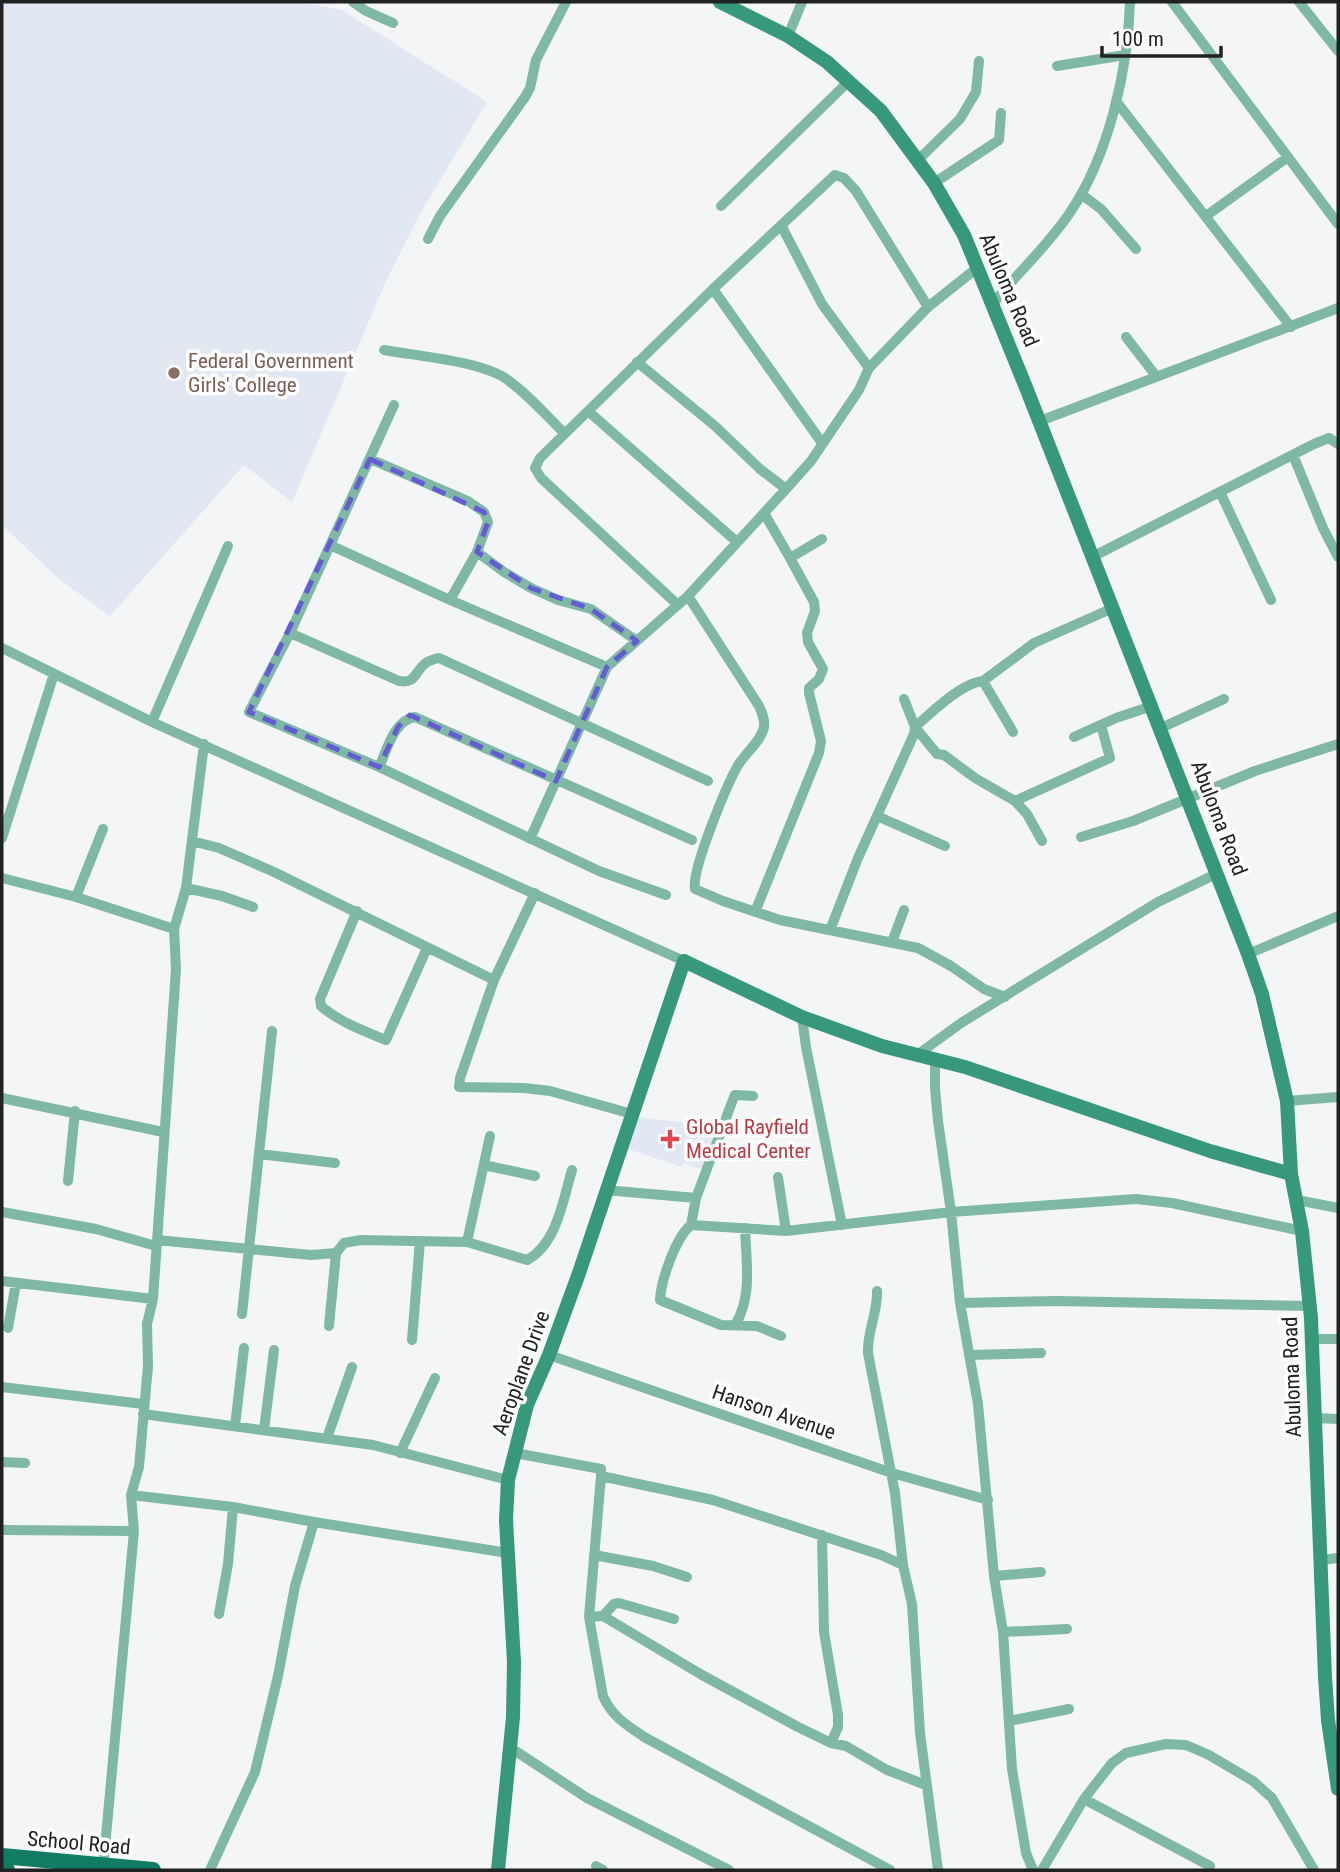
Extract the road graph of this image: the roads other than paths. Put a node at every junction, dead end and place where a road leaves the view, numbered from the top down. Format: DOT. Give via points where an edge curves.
graph roads {
  1 [pos="353,2"];
  2 [pos="566,2"];
  3 [pos="720,2"];
  4 [pos="802,2"];
  5 [pos="1130,2"];
  6 [pos="1172,2"];
  7 [pos="1299,2"];
  8 [pos="393,23"];
  9 [pos="788,36"];
  10 [pos="1336,44"];
  11 [pos="1125,55"];
  12 [pos="979,61"];
  13 [pos="1057,66"];
  14 [pos="849,81"];
  15 [pos="1116,101"];
  16 [pos="1001,113"];
  17 [pos="1288,157"];
  18 [pos="919,159"];
  19 [pos="934,183"];
  20 [pos="1081,194"];
  21 [pos="722,206"];
  22 [pos="1206,216"];
  23 [pos="1338,224"];
  24 [pos="781,225"];
  25 [pos="428,239"];
  26 [pos="1136,249"];
  27 [pos="977,268"];
  28 [pos="713,289"];
  29 [pos="992,305"];
  30 [pos="928,307"];
  31 [pos="1338,308"];
  32 [pos="1291,327"];
  33 [pos="1126,337"];
  34 [pos="384,349"];
  35 [pos="637,362"];
  36 [pos="869,368"];
  37 [pos="1156,376"];
  38 [pos="394,405"];
  39 [pos="588,411"];
  40 [pos="1040,421"];
  41 [pos="564,433"];
  42 [pos="822,443"];
  43 [pos="1338,444"];
  44 [pos="1293,454"];
  45 [pos="370,459"];
  46 [pos="786,489"];
  47 [pos="1220,492"];
  48 [pos="764,513"];
  49 [pos="822,539"];
  50 [pos="737,542"];
  51 [pos="330,545"];
  52 [pos="228,546"];
  53 [pos="477,552"];
  54 [pos="1092,557"];
  55 [pos="1338,557"];
  56 [pos="790,558"];
  57 [pos="688,596"];
  58 [pos="450,600"];
  59 [pos="1271,600"];
  60 [pos="678,605"];
  61 [pos="1113,608"];
  62 [pos="290,633"];
  63 [pos="637,641"];
  64 [pos="2,648"];
  65 [pos="607,667"];
  66 [pos="54,674"];
  67 [pos="983,681"];
  68 [pos="904,699"];
  69 [pos="1224,699"];
  70 [pos="1152,706"];
  71 [pos="152,722"];
  72 [pos="581,722"];
  73 [pos="1101,725"];
  74 [pos="915,727"];
  75 [pos="1161,728"];
  76 [pos="1013,732"];
  77 [pos="1074,737"];
  78 [pos="204,744"];
  79 [pos="1338,744"];
  80 [pos="379,767"];
  81 [pos="556,781"];
  82 [pos="708,781"];
  83 [pos="1189,799"];
  84 [pos="1015,801"];
  85 [pos="877,816"];
  86 [pos="103,829"];
  87 [pos="1081,837"];
  88 [pos="2,838"];
  89 [pos="530,839"];
  90 [pos="692,840"];
  91 [pos="192,841"];
  92 [pos="1042,841"];
  93 [pos="945,846"];
  94 [pos="1218,873"];
  95 [pos="2,878"];
  96 [pos="186,888"];
  97 [pos="535,893"];
  98 [pos="666,895"];
  99 [pos="76,897"];
  100 [pos="253,907"];
  101 [pos="904,910"];
  102 [pos="357,911"];
  103 [pos="755,912"];
  104 [pos="1338,916"];
  105 [pos="174,929"];
  106 [pos="830,930"];
  107 [pos="892,942"];
  108 [pos="427,948"];
  109 [pos="1248,954"];
  110 [pos="684,961"];
  111 [pos="494,980"];
  112 [pos="984,989"];
  113 [pos="1005,997"];
  114 [pos="981,1012"];
  115 [pos="802,1017"];
  116 [pos="272,1031"];
  117 [pos="917,1055"];
  118 [pos="935,1059"];
  119 [pos="753,1096"];
  120 [pos="1338,1097"];
  121 [pos="2,1098"];
  122 [pos="1287,1101"];
  123 [pos="75,1111"];
  124 [pos="632,1114"];
  125 [pos="163,1132"];
  126 [pos="490,1136"];
  127 [pos="259,1154"];
  128 [pos="335,1163"];
  129 [pos="484,1165"];
  130 [pos="572,1170"];
  131 [pos="1291,1174"];
  132 [pos="535,1175"];
  133 [pos="778,1177"];
  134 [pos="68,1181"];
  135 [pos="605,1191"];
  136 [pos="696,1198"];
  137 [pos="1297,1200"];
  138 [pos="1338,1208"];
  139 [pos="2,1212"];
  140 [pos="951,1212"];
  141 [pos="691,1225"];
  142 [pos="842,1225"];
  143 [pos="745,1228"];
  144 [pos="786,1231"];
  145 [pos="1303,1231"];
  146 [pos="420,1241"];
  147 [pos="467,1242"];
  148 [pos="156,1243"];
  149 [pos="249,1249"];
  150 [pos="336,1253"];
  151 [pos="2,1281"];
  152 [pos="16,1283"];
  153 [pos="877,1291"];
  154 [pos="153,1299"];
  155 [pos="960,1303"];
  156 [pos="1310,1306"];
  157 [pos="242,1314"];
  158 [pos="735,1325"];
  159 [pos="329,1326"];
  160 [pos="8,1328"];
  161 [pos="781,1336"];
  162 [pos="1311,1339"];
  163 [pos="1338,1339"];
  164 [pos="412,1340"];
  165 [pos="244,1348"];
  166 [pos="274,1350"];
  167 [pos="1041,1353"];
  168 [pos="549,1354"];
  169 [pos="970,1355"];
  170 [pos="352,1367"];
  171 [pos="435,1378"];
  172 [pos="2,1387"];
  173 [pos="143,1409"];
  174 [pos="1314,1418"];
  175 [pos="1338,1419"];
  176 [pos="235,1426"];
  177 [pos="264,1430"];
  178 [pos="327,1438"];
  179 [pos="400,1453"];
  180 [pos="514,1453"];
  181 [pos="2,1462"];
  182 [pos="25,1463"];
  183 [pos="892,1473"];
  184 [pos="601,1476"];
  185 [pos="508,1480"];
  186 [pos="131,1495"];
  187 [pos="988,1500"];
  188 [pos="233,1507"];
  189 [pos="314,1522"];
  190 [pos="2,1530"];
  191 [pos="134,1531"];
  192 [pos="822,1535"];
  193 [pos="508,1553"];
  194 [pos="594,1555"];
  195 [pos="1338,1558"];
  196 [pos="1320,1560"];
  197 [pos="903,1565"];
  198 [pos="1041,1572"];
  199 [pos="994,1576"];
  200 [pos="687,1577"];
  201 [pos="219,1614"];
  202 [pos="603,1616"];
  203 [pos="589,1617"];
  204 [pos="674,1619"];
  205 [pos="1067,1629"];
  206 [pos="1003,1632"];
  207 [pos="1069,1709"];
  208 [pos="1009,1721"];
  209 [pos="831,1743"];
  210 [pos="512,1748"];
  211 [pos="926,1785"];
  212 [pos="1338,1789"];
  213 [pos="1084,1799"];
  214 [pos="2,1856"];
  215 [pos="496,1866"];
  216 [pos="1210,1866"];
  217 [pos="103,1869"];
  218 [pos="724,1869"];
  219 [pos="2,1870"];
  220 [pos="7,1870"];
  221 [pos="153,1870"];
  222 [pos="210,1870"];
  223 [pos="890,1870"];
  224 [pos="938,1870"];
  225 [pos="1032,1870"];
  226 [pos="1042,1870"];
  227 [pos="1314,1870"];
  1 -- 8 [label="street"];
  2 -- 25 [label="street" via="536,60 526,97"];
  3 -- 9 [label="street, Abuloma Road"];
  4 -- 9 [label="street"];
  5 -- 11 [label="street"];
  6 -- 17 [label="street"];
  7 -- 10 [label="street"];
  9 -- 14 [label="street, Abuloma Road"];
  11 -- 13 [label="street"];
  11 -- 15 [label="street"];
  12 -- 18 [label="street" via="976,92 960,119"];
  14 -- 18 [label="street, Abuloma Road" via="881,111"];
  14 -- 21 [label="street"];
  15 -- 20 [label="street"];
  15 -- 22 [label="street"];
  16 -- 19 [label="street" via="999,140"];
  17 -- 22 [label="street"];
  17 -- 23 [label="street"];
  18 -- 19 [label="street, Abuloma Road"];
  19 -- 27 [label="street, Abuloma Road"];
  20 -- 26 [label="street" via="1101,209"];
  20 -- 29 [label="street"];
  22 -- 32 [label="street"];
  24 -- 28 [label="street"];
  24 -- 30 [label="street" via="835,175 844,178"];
  24 -- 36 [label="street" via="822,304"];
  27 -- 29 [label="street, Abuloma Road"];
  27 -- 30 [label="street"];
  28 -- 35 [label="street"];
  28 -- 42 [label="street"];
  29 -- 40 [label="street, Abuloma Road"];
  30 -- 36 [label="street"];
  31 -- 32 [label="street"];
  32 -- 37 [label="street"];
  33 -- 37 [label="street"];
  34 -- 41 [label="street" via="477,367 503,377"];
  35 -- 39 [label="street"];
  35 -- 46 [label="street"];
  36 -- 42 [label="street"];
  37 -- 40 [label="street"];
  38 -- 45 [label="street"];
  39 -- 41 [label="street"];
  39 -- 50 [label="street"];
  40 -- 54 [label="street, Abuloma Road"];
  41 -- 60 [label="street" via="540,458 535,468 541,478"];
  42 -- 46 [label="street"];
  43 -- 44 [label="street" via="1329,438"];
  44 -- 47 [label="street"];
  44 -- 55 [label="street"];
  45 -- 51 [label="street"];
  45 -- 53 [label="street" via="484,512 488,522"];
  46 -- 48 [label="street"];
  47 -- 54 [label="street"];
  47 -- 59 [label="street"];
  48 -- 50 [label="street"];
  48 -- 56 [label="street"];
  49 -- 56 [label="street"];
  50 -- 57 [label="street"];
  51 -- 58 [label="street"];
  51 -- 62 [label="street"];
  52 -- 71 [label="street"];
  53 -- 58 [label="street"];
  53 -- 63 [label="street" via="531,588 591,609"];
  54 -- 61 [label="street, Abuloma Road"];
  56 -- 103 [label="street" via="816,611 807,634 823,669 809,688 820,753"];
  57 -- 60 [label="street"];
  57 -- 103 [label="street" via="764,720 763,730 727,789 694,884 699,892"];
  58 -- 65 [label="street"];
  60 -- 63 [label="street"];
  61 -- 67 [label="street" via="1034,643"];
  61 -- 70 [label="street, Abuloma Road"];
  62 -- 72 [label="street" via="399,681 415,679 428,662 439,658"];
  62 -- 80 [label="street" via="249,712"];
  63 -- 65 [label="street"];
  64 -- 66 [label="street"];
  65 -- 72 [label="street"];
  66 -- 71 [label="street"];
  66 -- 88 [label="street"];
  67 -- 74 [label="street" via="948,699"];
  67 -- 76 [label="street"];
  68 -- 74 [label="street"];
  69 -- 75 [label="street"];
  70 -- 73 [label="street"];
  70 -- 75 [label="street, Abuloma Road"];
  71 -- 78 [label="street"];
  72 -- 81 [label="street"];
  72 -- 82 [label="street"];
  73 -- 77 [label="street"];
  73 -- 84 [label="street" via="1110,758"];
  74 -- 84 [label="street" via="937,754"];
  74 -- 85 [label="street"];
  75 -- 83 [label="street, Abuloma Road"];
  78 -- 91 [label="street"];
  78 -- 97 [label="street"];
  79 -- 83 [label="street"];
  80 -- 81 [label="street" via="398,727 415,717"];
  80 -- 89 [label="street"];
  81 -- 89 [label="street"];
  81 -- 90 [label="street"];
  83 -- 87 [label="street"];
  83 -- 94 [label="street, Abuloma Road"];
  84 -- 92 [label="street"];
  85 -- 93 [label="street"];
  85 -- 106 [label="street"];
  86 -- 99 [label="street"];
  89 -- 98 [label="street"];
  91 -- 96 [label="street"];
  91 -- 102 [label="street" via="248,860"];
  94 -- 109 [label="street, Abuloma Road"];
  94 -- 113 [label="street" via="1158,902"];
  95 -- 99 [label="street"];
  96 -- 100 [label="street"];
  96 -- 105 [label="street"];
  97 -- 110 [label="street"];
  97 -- 111 [label="street"];
  99 -- 105 [label="street"];
  101 -- 107 [label="street"];
  102 -- 108 [label="street"];
  102 -- 108 [label="street" via="320,999 324,1009 348,1023 386,1040"];
  103 -- 106 [label="street"];
  104 -- 109 [label="street"];
  105 -- 125 [label="street" via="176,969"];
  106 -- 107 [label="street"];
  107 -- 112 [label="street" via="934,956"];
  108 -- 111 [label="street"];
  109 -- 122 [label="street, Abuloma Road"];
  110 -- 115 [label="street"];
  110 -- 124 [label="street, Aeroplane Drive"];
  111 -- 124 [label="street" via="459,1087 550,1091"];
  112 -- 113 [label="street"];
  112 -- 114 [label="street"];
  113 -- 114 [label="street"];
  114 -- 117 [label="street"];
  115 -- 117 [label="street"];
  115 -- 142 [label="street"];
  116 -- 127 [label="street"];
  117 -- 118 [label="street"];
  118 -- 131 [label="street"];
  118 -- 140 [label="street"];
  119 -- 136 [label="street" via="735,1095"];
  120 -- 122 [label="street"];
  121 -- 123 [label="street"];
  122 -- 131 [label="street, Abuloma Road"];
  123 -- 125 [label="street"];
  123 -- 134 [label="street"];
  124 -- 135 [label="street, Aeroplane Drive"];
  125 -- 148 [label="street"];
  126 -- 129 [label="street"];
  127 -- 128 [label="street"];
  127 -- 149 [label="street"];
  129 -- 132 [label="street"];
  129 -- 147 [label="street"];
  130 -- 147 [label="street" via="557,1219 536,1255 527,1260"];
  131 -- 137 [label="street, Abuloma Road"];
  133 -- 144 [label="street"];
  135 -- 136 [label="street"];
  135 -- 168 [label="street, Aeroplane Drive"];
  136 -- 141 [label="street"];
  137 -- 138 [label="street"];
  137 -- 145 [label="street, Abuloma Road"];
  139 -- 148 [label="street"];
  140 -- 142 [label="street"];
  140 -- 145 [label="street" via="1136,1199"];
  140 -- 155 [label="street"];
  141 -- 143 [label="street"];
  141 -- 158 [label="street" via="668,1268 660,1300 721,1325"];
  142 -- 144 [label="street"];
  143 -- 144 [label="street"];
  143 -- 158 [label="street" via="747,1290 743,1313"];
  145 -- 156 [label="street, Abuloma Road"];
  146 -- 147 [label="street"];
  146 -- 150 [label="street" via="361,1240 344,1244"];
  146 -- 164 [label="street"];
  148 -- 149 [label="street"];
  148 -- 154 [label="street"];
  149 -- 150 [label="street"];
  149 -- 157 [label="street"];
  150 -- 159 [label="street"];
  151 -- 152 [label="street"];
  152 -- 154 [label="street"];
  152 -- 160 [label="street"];
  153 -- 183 [label="street" via="868,1353"];
  154 -- 173 [label="street"];
  155 -- 156 [label="street"];
  155 -- 169 [label="street"];
  156 -- 162 [label="street, Abuloma Road"];
  158 -- 161 [label="street" via="757,1326"];
  162 -- 163 [label="street"];
  162 -- 174 [label="street, Abuloma Road"];
  165 -- 176 [label="street"];
  166 -- 177 [label="street"];
  167 -- 169 [label="street"];
  168 -- 180 [label="street, Aeroplane Drive" via="527,1405"];
  168 -- 183 [label="street, Hanson Avenue"];
  169 -- 187 [label="street"];
  170 -- 178 [label="street"];
  171 -- 179 [label="street"];
  172 -- 173 [label="street"];
  173 -- 176 [label="street"];
  173 -- 186 [label="street" via="139,1467"];
  174 -- 175 [label="street"];
  174 -- 196 [label="street, Abuloma Road"];
  176 -- 177 [label="street"];
  177 -- 178 [label="street"];
  178 -- 179 [label="street"];
  179 -- 185 [label="street"];
  180 -- 184 [label="street" via="601,1469"];
  180 -- 185 [label="street, Aeroplane Drive"];
  181 -- 182 [label="street"];
  183 -- 187 [label="street, Hanson Avenue"];
  183 -- 197 [label="street"];
  184 -- 192 [label="street" via="713,1500"];
  184 -- 194 [label="street"];
  185 -- 193 [label="street, Aeroplane Drive"];
  186 -- 188 [label="street"];
  186 -- 191 [label="street"];
  187 -- 199 [label="street"];
  188 -- 189 [label="street"];
  188 -- 201 [label="street"];
  189 -- 193 [label="street"];
  189 -- 222 [label="street" via="295,1586 255,1772"];
  190 -- 191 [label="street"];
  191 -- 217 [label="street"];
  192 -- 197 [label="street"];
  192 -- 209 [label="street" via="824,1632 838,1716"];
  193 -- 210 [label="street, Aeroplane Drive" via="514,1662"];
  194 -- 200 [label="street"];
  194 -- 203 [label="street"];
  195 -- 196 [label="street"];
  196 -- 212 [label="street, Abuloma Road" via="1328,1720"];
  197 -- 211 [label="street" via="912,1604"];
  198 -- 199 [label="street"];
  199 -- 206 [label="street"];
  202 -- 203 [label="street"];
  202 -- 204 [label="street" via="619,1602"];
  202 -- 209 [label="street"];
  203 -- 223 [label="street" via="603,1696 623,1724"];
  205 -- 206 [label="street"];
  206 -- 208 [label="street"];
  207 -- 208 [label="street"];
  208 -- 225 [label="street" via="1012,1769"];
  209 -- 211 [label="street"];
  210 -- 215 [label="street, Aeroplane Drive"];
  210 -- 218 [label="street" via="587,1798"];
  211 -- 224 [label="street"];
  213 -- 216 [label="street"];
  213 -- 226 [label="street"];
  213 -- 227 [label="street" via="1112,1763 1126,1753 1166,1744 1186,1745 1253,1781 1272,1798"];
  214 -- 217 [label="main road, School Road"];
  217 -- 221 [label="main road, School Road"];
  219 -- 220 [label="main road"];
}
